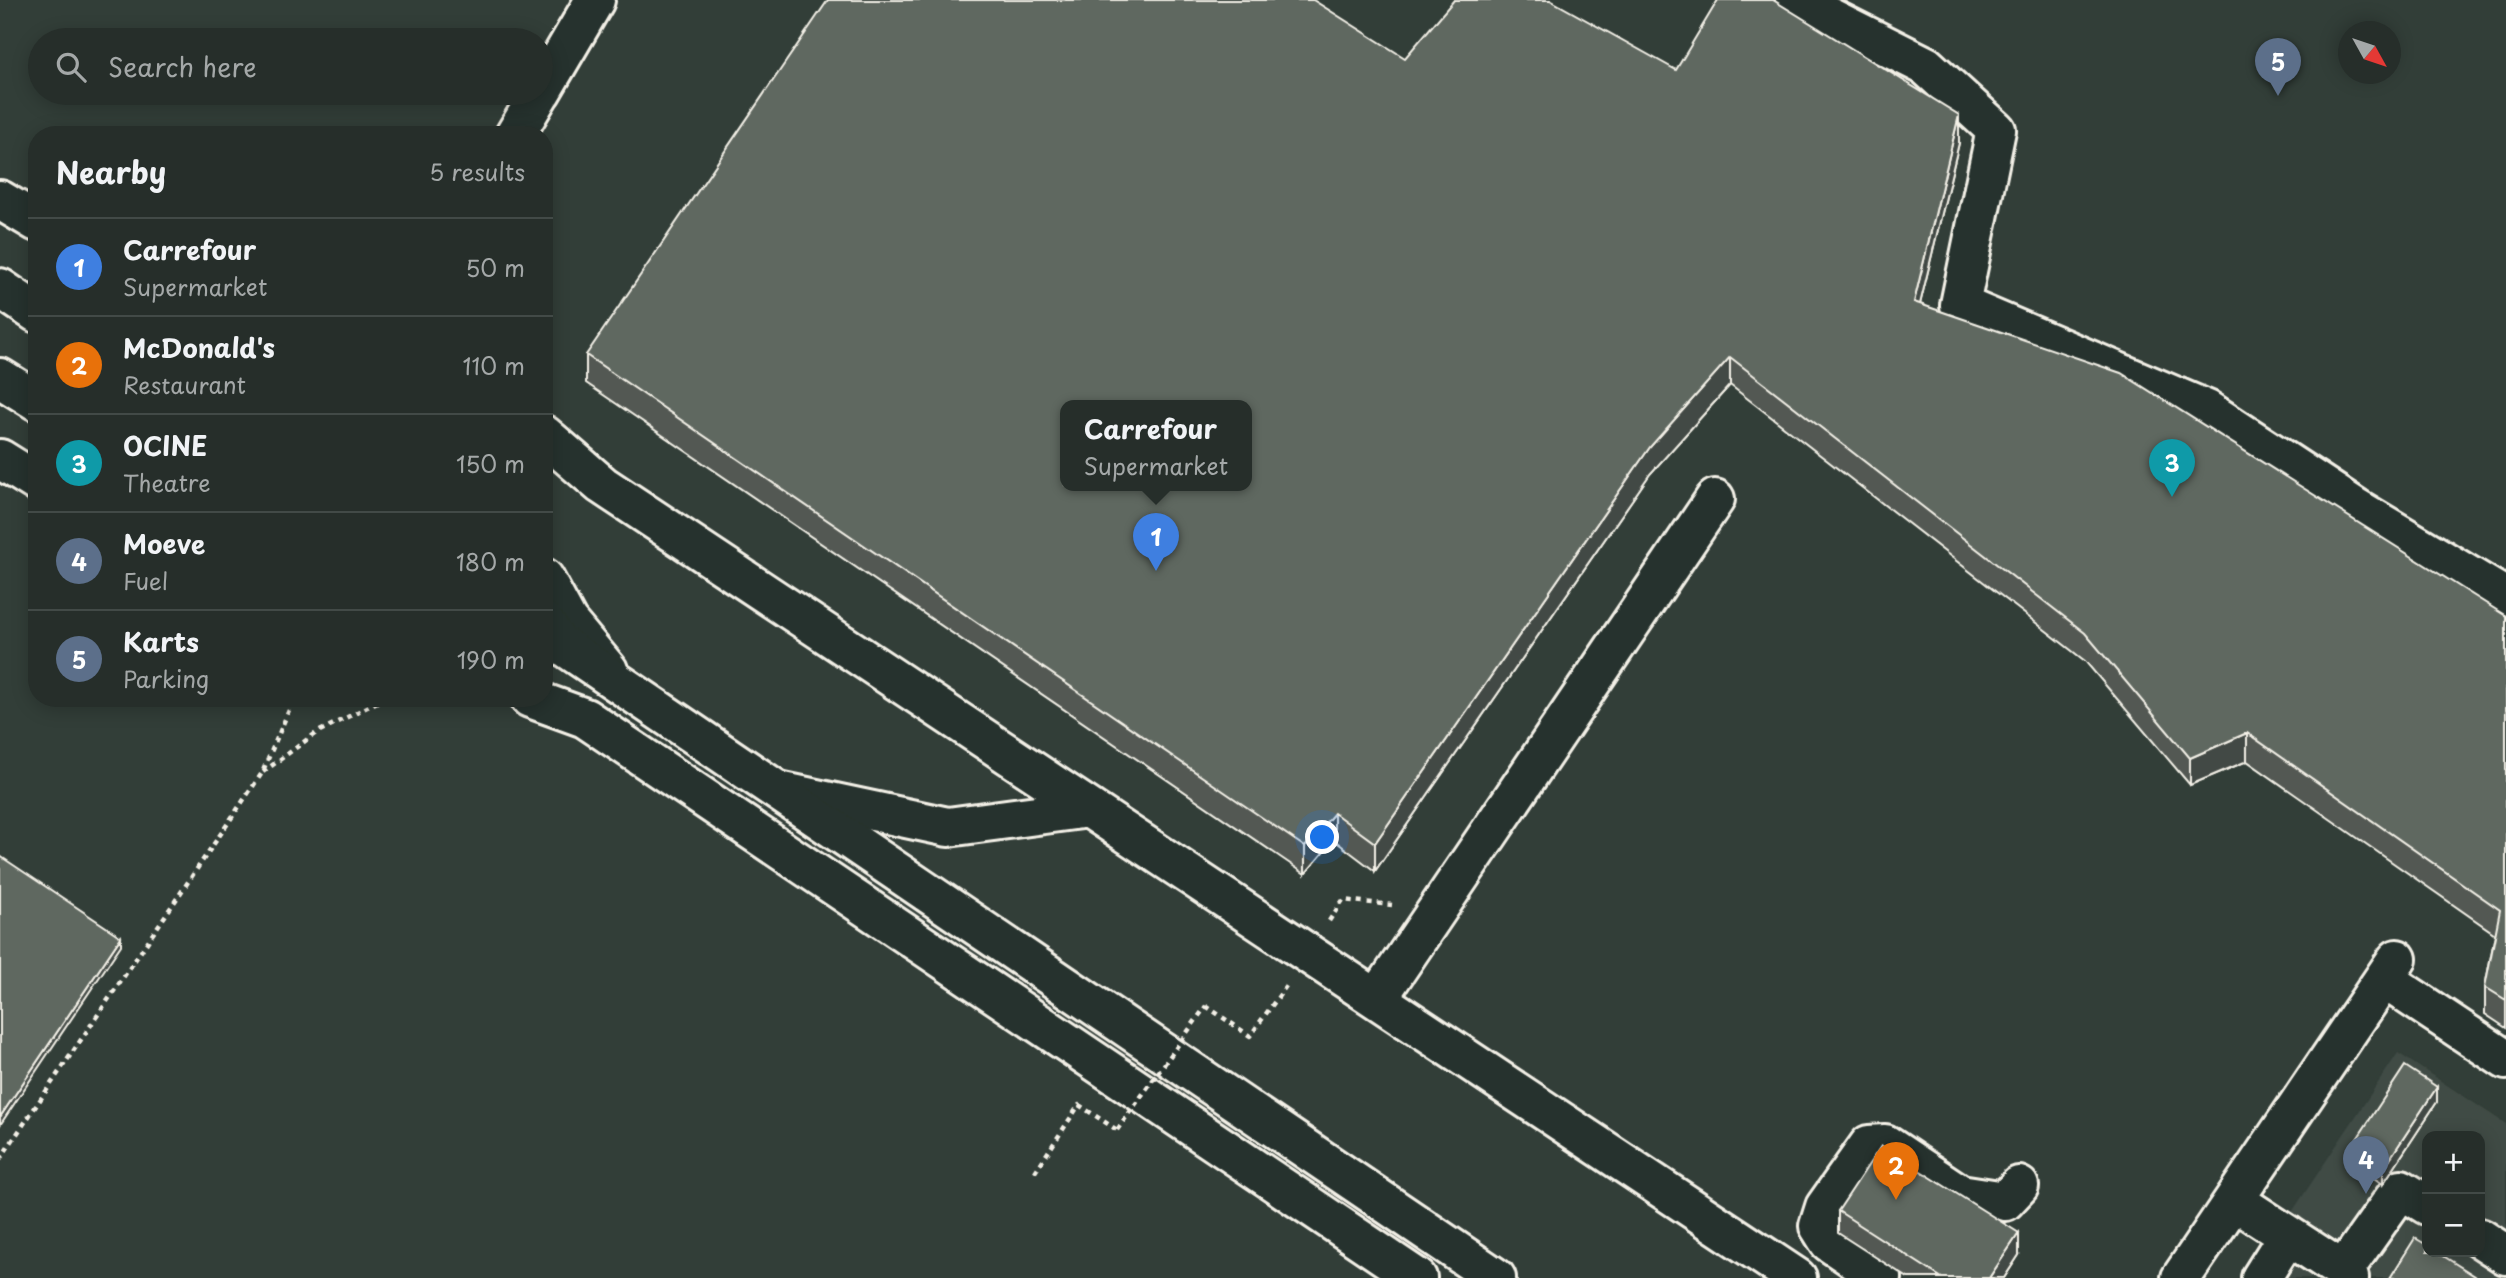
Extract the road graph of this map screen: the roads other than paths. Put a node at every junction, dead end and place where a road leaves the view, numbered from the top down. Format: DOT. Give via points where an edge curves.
graph roads {
  1 [pos="595,0"];
  2 [pos="1795,0"];
  3 [pos="553,70"];
  4 [pos="532,105"];
  5 [pos="520,126"];
  6 [pos="0,200"];
  7 [pos="28,217"];
  8 [pos="0,288"];
  9 [pos="28,307"];
  10 [pos="0,378"];
  11 [pos="28,395"];
  12 [pos="553,443"];
  13 [pos="0,459"];
  14 [pos="28,476"];
  15 [pos="1715,499"];
  16 [pos="553,594"];
  17 [pos="2506,598"];
  18 [pos="553,634"];
  19 [pos="618,682"];
  20 [pos="553,706"];
  21 [pos="779,791"];
  22 [pos="1088,808"];
  23 [pos="1377,999"];
  24 [pos="2506,1060"];
  25 [pos="2019,1186"];
  26 [pos="2234,1200"];
  27 [pos="2422,1202"];
  28 [pos="2288,1235"];
  29 [pos="2485,1241"];
  30 [pos="2506,1255"];
  31 [pos="2346,1275"];
  32 [pos="1417,1278"];
  33 [pos="1496,1278"];
  34 [pos="1797,1278"];
  35 [pos="1882,1278"];
  36 [pos="2181,1278"];
  37 [pos="2261,1278"];
  1 -- 3 [label="main road"];
  2 -- 17 [label="main road" via="1926,66 1996,130 1960,305 2207,410"];
  4 -- 5 [label="main road"];
  6 -- 7 [label="main road"];
  8 -- 9 [label="main road"];
  10 -- 11 [label="main road"];
  12 -- 22 [label="main road" via="602,485"];
  13 -- 14 [label="main road"];
  15 -- 23 [label="main road"];
  16 -- 19 [label="main road" via="568,622"];
  18 -- 19 [label="main road"];
  19 -- 21 [label="main road"];
  20 -- 32 [label="main road" via="585,718"];
  21 -- 22 [label="main road" via="948,827"];
  21 -- 33 [label="main road"];
  22 -- 23 [label="main road"];
  23 -- 34 [label="main road"];
  24 -- 26 [label="main road" via="2390,969"];
  25 -- 35 [label="main road" via="2005,1201 1960,1194 1885,1144 1869,1145 1825,1207 1819,1226 1829,1242"];
  26 -- 28 [label="main road"];
  26 -- 36 [label="main road"];
  27 -- 31 [label="main road" via="2401,1189"];
  28 -- 31 [label="main road"];
  28 -- 37 [label="main road"];
  29 -- 30 [label="main road"];
}
